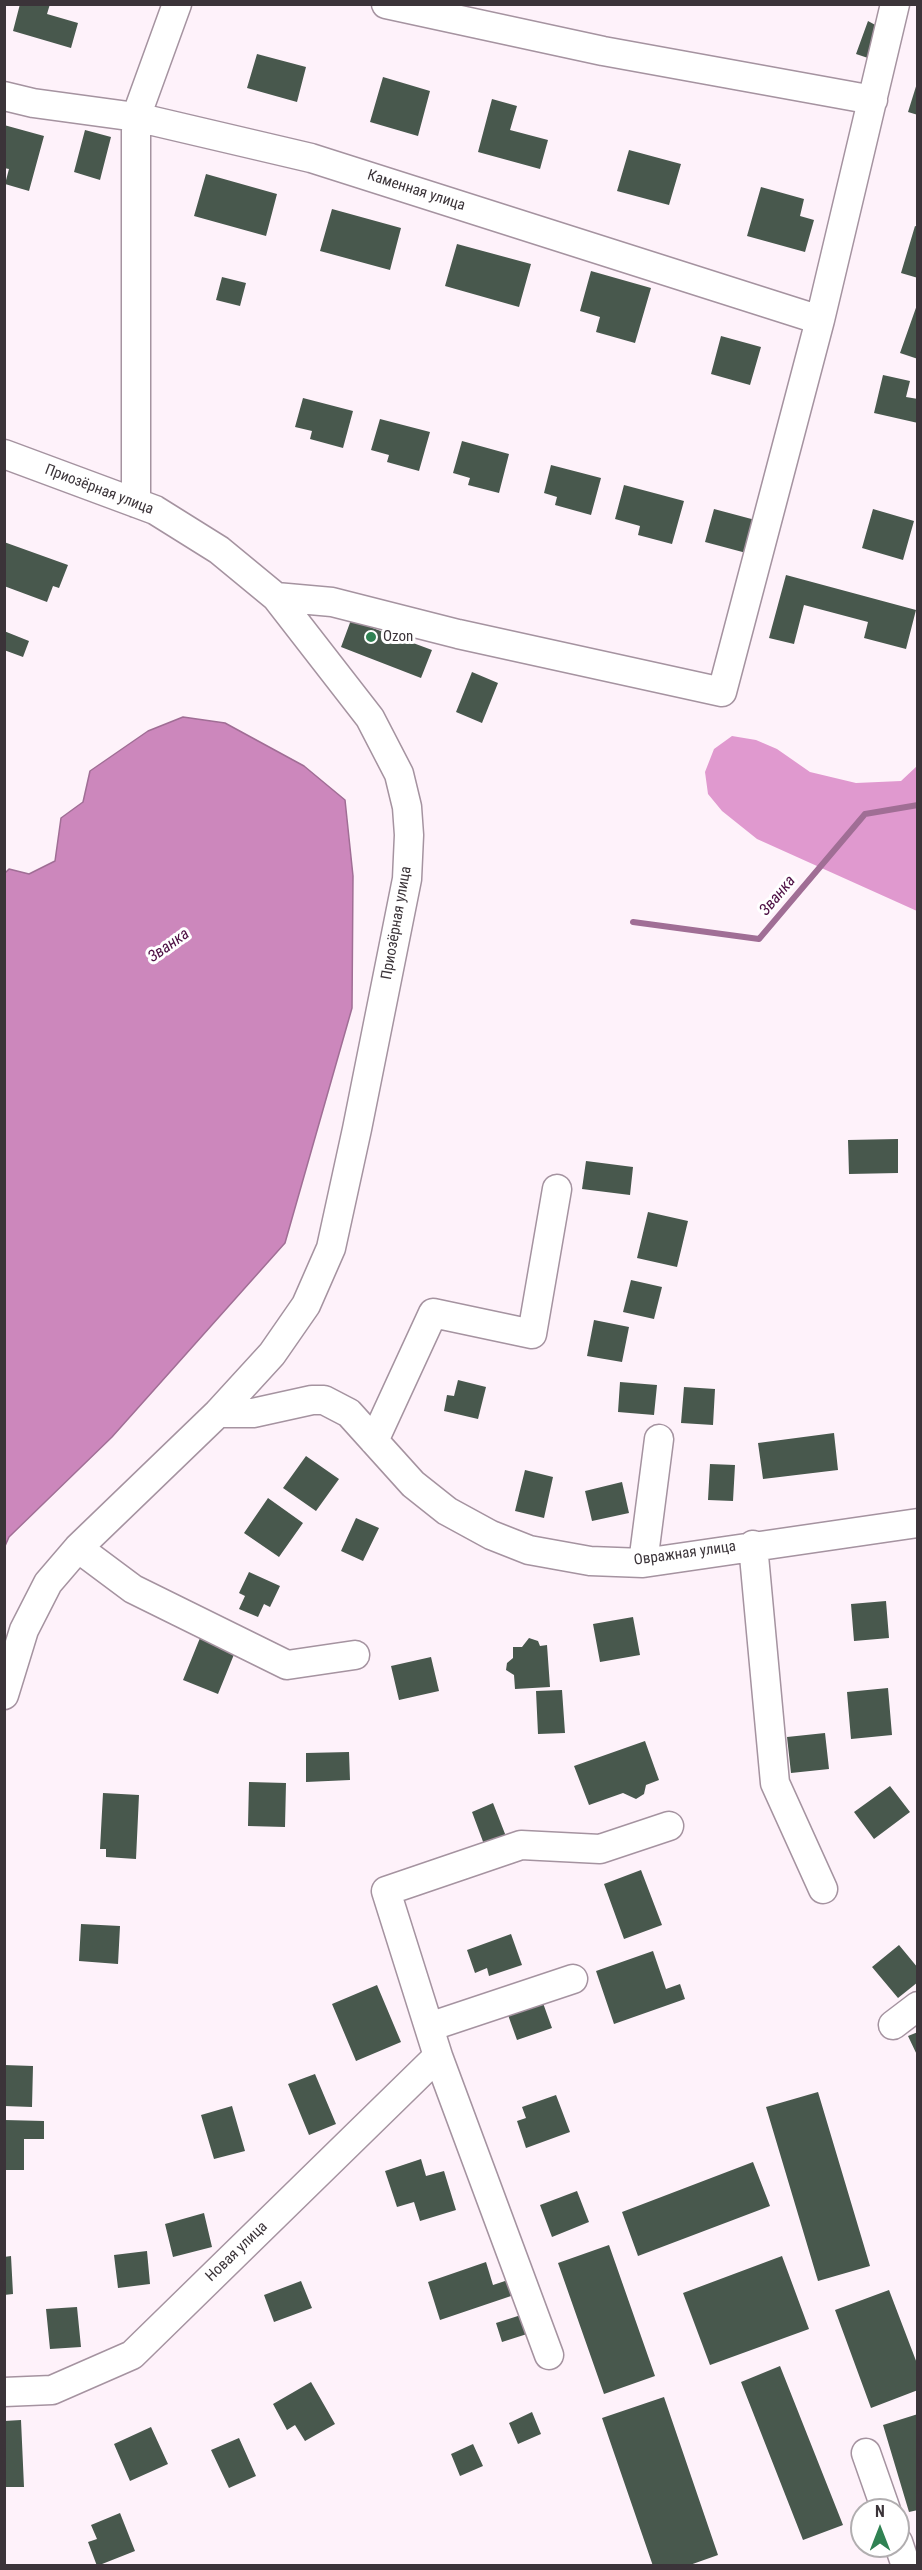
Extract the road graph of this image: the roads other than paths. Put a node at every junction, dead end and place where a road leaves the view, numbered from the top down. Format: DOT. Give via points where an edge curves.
graph roads {
  1 [pos="177,4"];
  2 [pos="386,4"];
  3 [pos="895,4"];
  4 [pos="4,96"];
  5 [pos="873,100"];
  6 [pos="136,117"];
  7 [pos="820,320"];
  8 [pos="4,454"];
  9 [pos="136,503"];
  10 [pos="276,597"];
  11 [pos="557,1189"];
  12 [pos="218,1413"];
  13 [pos="659,1439"];
  14 [pos="374,1441"];
  15 [pos="918,1523"];
  16 [pos="753,1545"];
  17 [pos="78,1548"];
  18 [pos="643,1563"];
  19 [pos="355,1655"];
  20 [pos="4,1695"];
  21 [pos="669,1826"];
  22 [pos="823,1889"];
  23 [pos="573,1979"];
  24 [pos="918,2006"];
  25 [pos="893,2025"];
  26 [pos="429,2027"];
  27 [pos="438,2056"];
  28 [pos="549,2355"];
  29 [pos="4,2391"];
  30 [pos="866,2453"];
  31 [pos="882,2498"];
  1 -- 6 [label="street"];
  2 -- 5 [label="street" via="603,51"];
  3 -- 5 [label="street"];
  4 -- 6 [label="street, Каменная улица" via="33,104"];
  5 -- 7 [label="street"];
  6 -- 7 [label="street, Каменная улица" via="311,158"];
  6 -- 9 [label="street"];
  7 -- 10 [label="street" via="722,692 332,602"];
  8 -- 9 [label="street, Приозёрная улица"];
  9 -- 10 [label="street, Приозёрная улица" via="155,510 219,550"];
  10 -- 12 [label="street, Приозёрная улица" via="370,718 399,774 407,807 407,879 331,1248 306,1305 272,1354"];
  11 -- 14 [label="street" via="532,1334 433,1313"];
  12 -- 14 [label="street, Овражная улица" via="253,1413 324,1400 349,1413"];
  12 -- 17 [label="street, Приозёрная улица"];
  13 -- 18 [label="street"];
  14 -- 18 [label="street, Овражная улица" via="412,1484 447,1511 491,1535 529,1550 590,1561"];
  15 -- 16 [label="street, Овражная улица"];
  16 -- 18 [label="street, Овражная улица"];
  16 -- 22 [label="street" via="775,1783"];
  17 -- 19 [label="street" via="133,1589 287,1665"];
  17 -- 20 [label="street, Приозёрная улица" via="48,1583 24,1630"];
  21 -- 26 [label="street" via="600,1849 521,1845 386,1891"];
  23 -- 26 [label="street"];
  24 -- 25 [label="street"];
  26 -- 27 [label="street"];
  27 -- 28 [label="street"];
  27 -- 29 [label="street, Новая улица" via="132,2355 52,2390"];
  30 -- 31 [label="street"];
}
